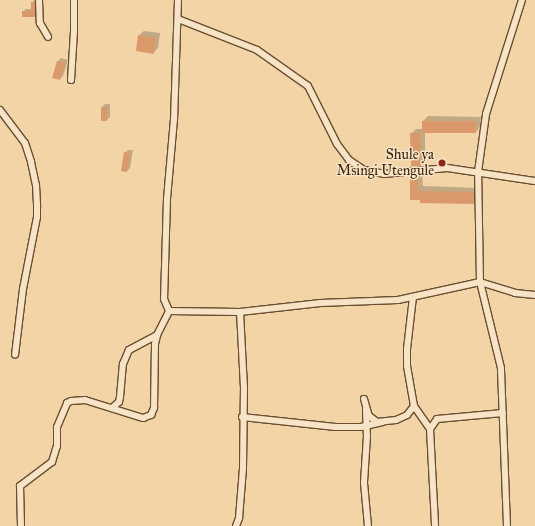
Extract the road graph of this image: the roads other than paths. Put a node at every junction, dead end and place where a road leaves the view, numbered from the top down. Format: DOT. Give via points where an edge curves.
graph roads {
  1 [pos="39,0"];
  2 [pos="74,0"];
  3 [pos="178,0"];
  4 [pos="522,0"];
  5 [pos="178,19"];
  6 [pos="48,37"];
  7 [pos="70,80"];
  8 [pos="0,110"];
  9 [pos="478,172"];
  10 [pos="535,181"];
  11 [pos="480,282"];
  12 [pos="535,295"];
  13 [pos="413,297"];
  14 [pos="169,310"];
  15 [pos="240,312"];
  16 [pos="157,335"];
  17 [pos="15,356"];
  18 [pos="364,399"];
  19 [pos="414,406"];
  20 [pos="112,408"];
  21 [pos="366,409"];
  22 [pos="503,413"];
  23 [pos="242,417"];
  24 [pos="382,422"];
  25 [pos="367,426"];
  26 [pos="430,429"];
  27 [pos="21,526"];
  28 [pos="236,526"];
  29 [pos="368,526"];
  30 [pos="435,526"];
  31 [pos="507,526"];
  1 -- 6 [label="street" via="40,22"];
  2 -- 7 [label="street"];
  3 -- 5 [label="street"];
  4 -- 9 [label="street" via="486,114"];
  5 -- 9 [label="street" via="257,50 308,86 337,144 349,160 364,170 384,174 447,168"];
  5 -- 14 [label="street" via="166,222 164,299"];
  8 -- 17 [label="street" via="25,143 37,199 38,217 23,289"];
  9 -- 10 [label="street"];
  9 -- 11 [label="street"];
  11 -- 12 [label="street" via="515,293"];
  11 -- 13 [label="street"];
  11 -- 22 [label="street" via="501,368"];
  13 -- 15 [label="street" via="374,302 285,306"];
  13 -- 19 [label="street" via="406,349"];
  14 -- 15 [label="street"];
  14 -- 16 [label="street"];
  15 -- 23 [label="street" via="244,388"];
  16 -- 20 [label="street" via="129,350 123,364 119,402"];
  16 -- 20 [label="street" via="154,408 151,415 143,418"];
  18 -- 21 [label="street"];
  19 -- 24 [label="street" via="407,415"];
  19 -- 26 [label="street"];
  20 -- 27 [label="street" via="85,400 67,403 57,427 57,446 52,462 20,486"];
  21 -- 24 [label="street" via="373,420"];
  21 -- 25 [label="street"];
  22 -- 26 [label="street" via="437,419"];
  22 -- 31 [label="street"];
  23 -- 25 [label="street" via="335,427"];
  23 -- 28 [label="street" via="243,468 239,518"];
  24 -- 25 [label="street"];
  25 -- 29 [label="street" via="364,483"];
  26 -- 30 [label="street"];
}
